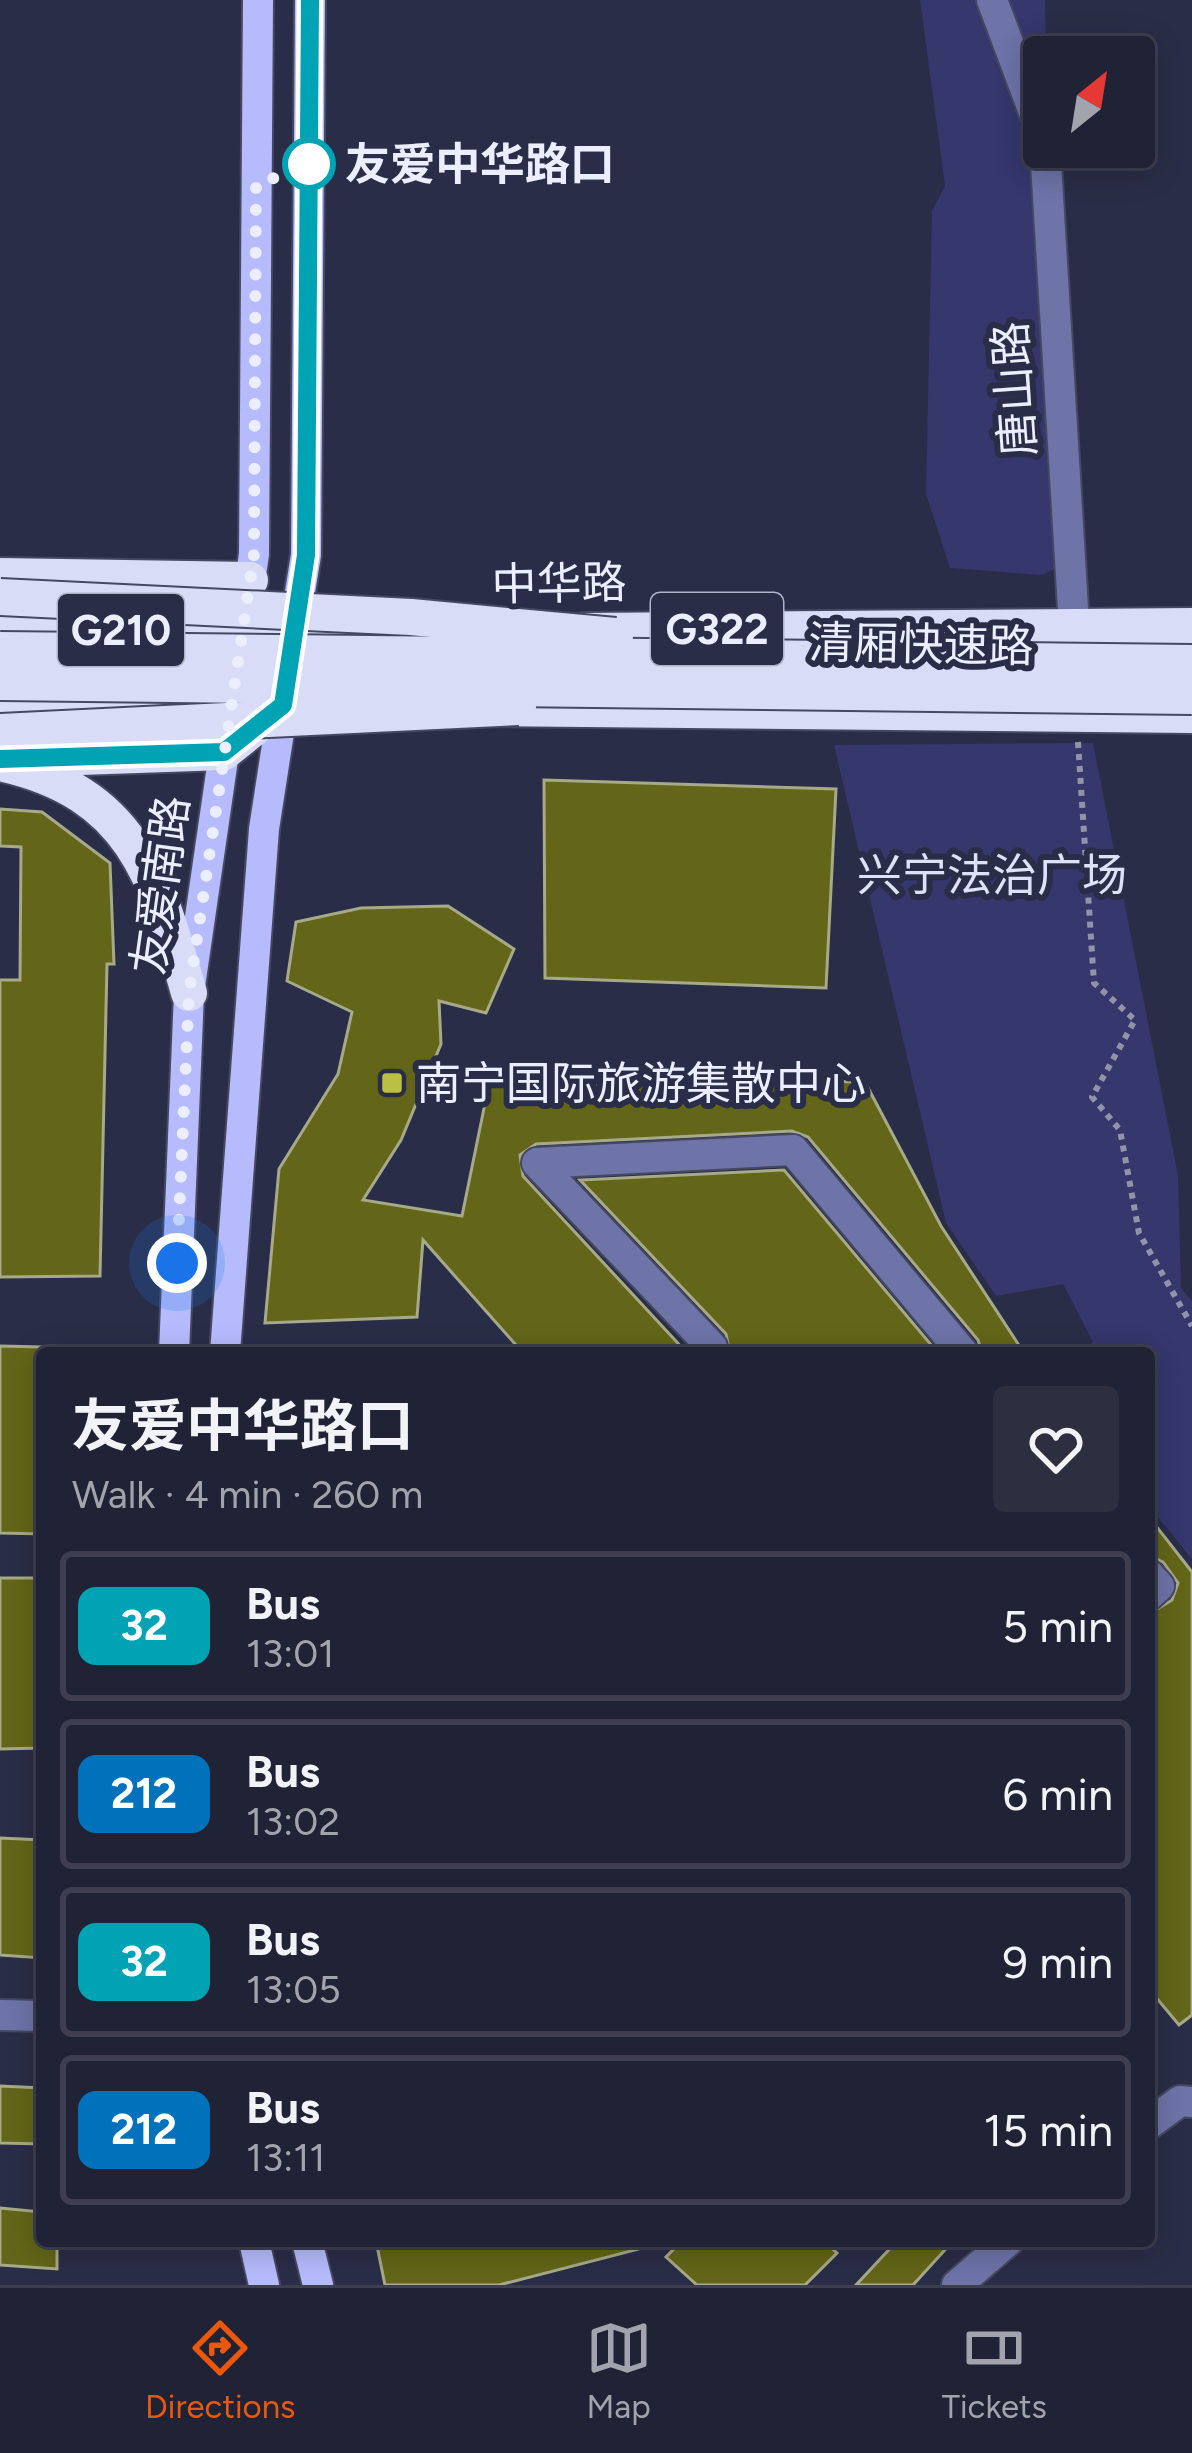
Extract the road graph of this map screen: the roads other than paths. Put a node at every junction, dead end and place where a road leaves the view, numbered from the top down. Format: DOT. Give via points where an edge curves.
graph roads {
  1 [pos="258,0"];
  2 [pos="310,0"];
  3 [pos="992,0"];
  4 [pos="1023,85"];
  5 [pos="1046,168"];
  6 [pos="0,577"];
  7 [pos="250,580"];
  8 [pos="0,597"];
  9 [pos="1074,625"];
  10 [pos="0,626"];
  11 [pos="1192,626"];
  12 [pos="293,634"];
  13 [pos="242,635"];
  14 [pos="0,650"];
  15 [pos="857,660"];
  16 [pos="1192,663"];
  17 [pos="0,682"];
  18 [pos="833,690"];
  19 [pos="1192,696"];
  20 [pos="0,705"];
  21 [pos="231,705"];
  22 [pos="283,705"];
  23 [pos="1192,715"];
  24 [pos="0,733"];
  25 [pos="224,752"];
  26 [pos="0,761"];
  27 [pos="189,993"];
  28 [pos="174,1347"];
  29 [pos="225,1347"];
  30 [pos="712,1347"];
  31 [pos="958,1347"];
  32 [pos="0,2015"];
  33 [pos="36,2016"];
  34 [pos="1192,2102"];
  35 [pos="1155,2120"];
  36 [pos="255,2247"];
  37 [pos="308,2247"];
  38 [pos="1001,2247"];
  39 [pos="264,2285"];
  40 [pos="318,2285"];
  41 [pos="957,2285"];
  1 -- 7 [label="main road, 友爱南路 / G210"];
  2 -- 12 [label="main road" via="306,555"];
  3 -- 4 [label="street, 唐山路"];
  5 -- 9 [label="street, 唐山路"];
  6 -- 7 [label="highway"];
  7 -- 13 [label="main road, 友爱南路 / G210"];
  8 -- 15 [label="highway, bridge" via="411,616"];
  9 -- 11 [label="highway, 中华路 / G322"];
  9 -- 12 [label="highway, 中华路 / G322"];
  10 -- 13 [label="highway, 中华路 / G210"];
  12 -- 13 [label="highway, 中华路 / G322"];
  12 -- 22 [label="main road"];
  13 -- 21 [label="main road, 友爱南路"];
  14 -- 15 [label="highway, 清厢快速路, bridge"];
  15 -- 16 [label="highway, 清厢快速路, bridge"];
  17 -- 18 [label="highway, 清厢快速路, bridge"];
  18 -- 19 [label="highway, 清厢快速路, bridge"];
  18 -- 24 [label="highway, bridge"];
  20 -- 21 [label="highway, G210"];
  21 -- 22 [label="highway, G210"];
  21 -- 25 [label="main road, 友爱南路"];
  22 -- 23 [label="highway, G322"];
  22 -- 25 [label="highway"];
  22 -- 29 [label="main road" via="264,829"];
  25 -- 26 [label="highway"];
  25 -- 27 [label="main road, 友爱南路"];
  26 -- 27 [label="highway" via="93,797 140,856"];
  27 -- 28 [label="main road, 友爱南路"];
  30 -- 31 [label="street" via="537,1163 793,1150"];
  32 -- 33 [label="street"];
  34 -- 35 [label="street"];
  36 -- 39 [label="main road"];
  37 -- 40 [label="main road"];
  38 -- 41 [label="street"];
}
